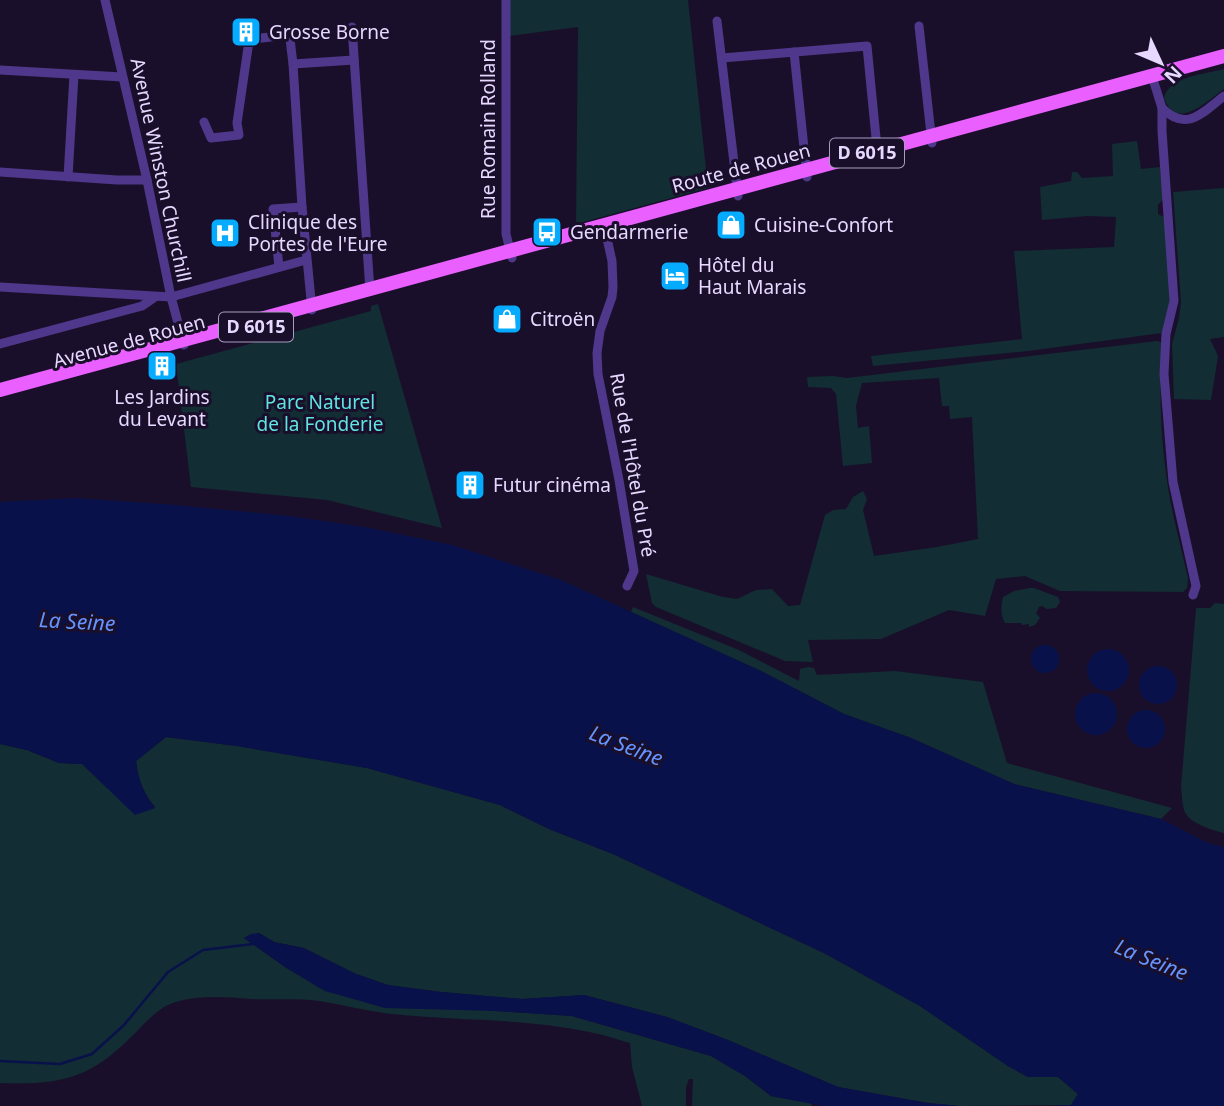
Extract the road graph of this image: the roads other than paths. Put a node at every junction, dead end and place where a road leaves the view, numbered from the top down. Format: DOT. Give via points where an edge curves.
graph roads {
  1 [pos="105,0"];
  2 [pos="506,0"];
  3 [pos="718,21"];
  4 [pos="919,26"];
  5 [pos="352,27"];
  6 [pos="794,52"];
  7 [pos="1224,56"];
  8 [pos="722,58"];
  9 [pos="354,60"];
  10 [pos="293,64"];
  11 [pos="1224,64"];
  12 [pos="0,70"];
  13 [pos="74,75"];
  14 [pos="122,76"];
  15 [pos="1153,79"];
  16 [pos="1224,96"];
  17 [pos="1163,108"];
  18 [pos="1177,120"];
  19 [pos="204,122"];
  20 [pos="1162,131"];
  21 [pos="932,140"];
  22 [pos="878,154"];
  23 [pos="0,172"];
  24 [pos="806,174"];
  25 [pos="68,177"];
  26 [pos="147,180"];
  27 [pos="738,193"];
  28 [pos="302,207"];
  29 [pos="605,229"];
  30 [pos="511,254"];
  31 [pos="306,260"];
  32 [pos="279,267"];
  33 [pos="0,288"];
  34 [pos="371,292"];
  35 [pos="156,296"];
  36 [pos="171,297"];
  37 [pos="311,309"];
  38 [pos="183,343"];
  39 [pos="0,344"];
  40 [pos="88,369"];
  41 [pos="0,390"];
  42 [pos="0,397"];
  43 [pos="627,586"];
  44 [pos="1193,595"];
  1 -- 14 [label="street, Avenue Winston Churchill"];
  2 -- 30 [label="street, Rue Romain Rolland" via="506,234"];
  3 -- 8 [label="street"];
  4 -- 21 [label="street"];
  5 -- 9 [label="street"];
  6 -- 8 [label="street"];
  6 -- 22 [label="street" via="867,46"];
  6 -- 24 [label="street"];
  7 -- 15 [label="main road, Route de Rouen / D 6015"];
  8 -- 27 [label="street"];
  9 -- 10 [label="street"];
  9 -- 34 [label="street"];
  10 -- 19 [label="street" via="288,35 253,38 237,123 239,135 211,138"];
  10 -- 28 [label="street"];
  11 -- 15 [label="main road, Route de Rouen / D 6015"];
  12 -- 13 [label="street"];
  13 -- 14 [label="street"];
  13 -- 25 [label="street"];
  14 -- 26 [label="street, Avenue Winston Churchill"];
  15 -- 17 [label="street"];
  15 -- 21 [label="main road, Route de Rouen / D 6015"];
  16 -- 18 [label="street" via="1198,116"];
  17 -- 18 [label="street"];
  17 -- 20 [label="street"];
  18 -- 20 [label="street"];
  20 -- 44 [label="street" via="1174,301 1164,374 1173,482 1196,586"];
  21 -- 22 [label="main road, Route de Rouen / D 6015"];
  22 -- 24 [label="main road, Route de Rouen / D 6015"];
  23 -- 25 [label="street"];
  24 -- 27 [label="main road, Route de Rouen / D 6015"];
  25 -- 26 [label="street"];
  26 -- 36 [label="street, Avenue Winston Churchill"];
  27 -- 29 [label="main road, Route de Rouen / D 6015"];
  28 -- 31 [label="street"];
  28 -- 32 [label="street" via="273,209"];
  29 -- 30 [label="main road, Route de Rouen / D 6015"];
  29 -- 43 [label="street, Rue de l'Hôtel du Pré" via="613,287 600,331 598,374 634,571"];
  30 -- 34 [label="main road, Avenue de Rouen / D 6015"];
  31 -- 32 [label="street"];
  31 -- 37 [label="street"];
  32 -- 36 [label="street"];
  33 -- 35 [label="street"];
  34 -- 37 [label="main road, Avenue de Rouen / D 6015"];
  35 -- 36 [label="street"];
  35 -- 39 [label="street" via="142,306"];
  36 -- 38 [label="street, Avenue Winston Churchill"];
  37 -- 38 [label="main road, Avenue de Rouen / D 6015"];
  38 -- 40 [label="main road, Avenue de Rouen / D 6015"];
  40 -- 41 [label="main road, Avenue de Rouen / D 6015"];
  40 -- 42 [label="main road, Avenue de Rouen / D 6015"];
}
